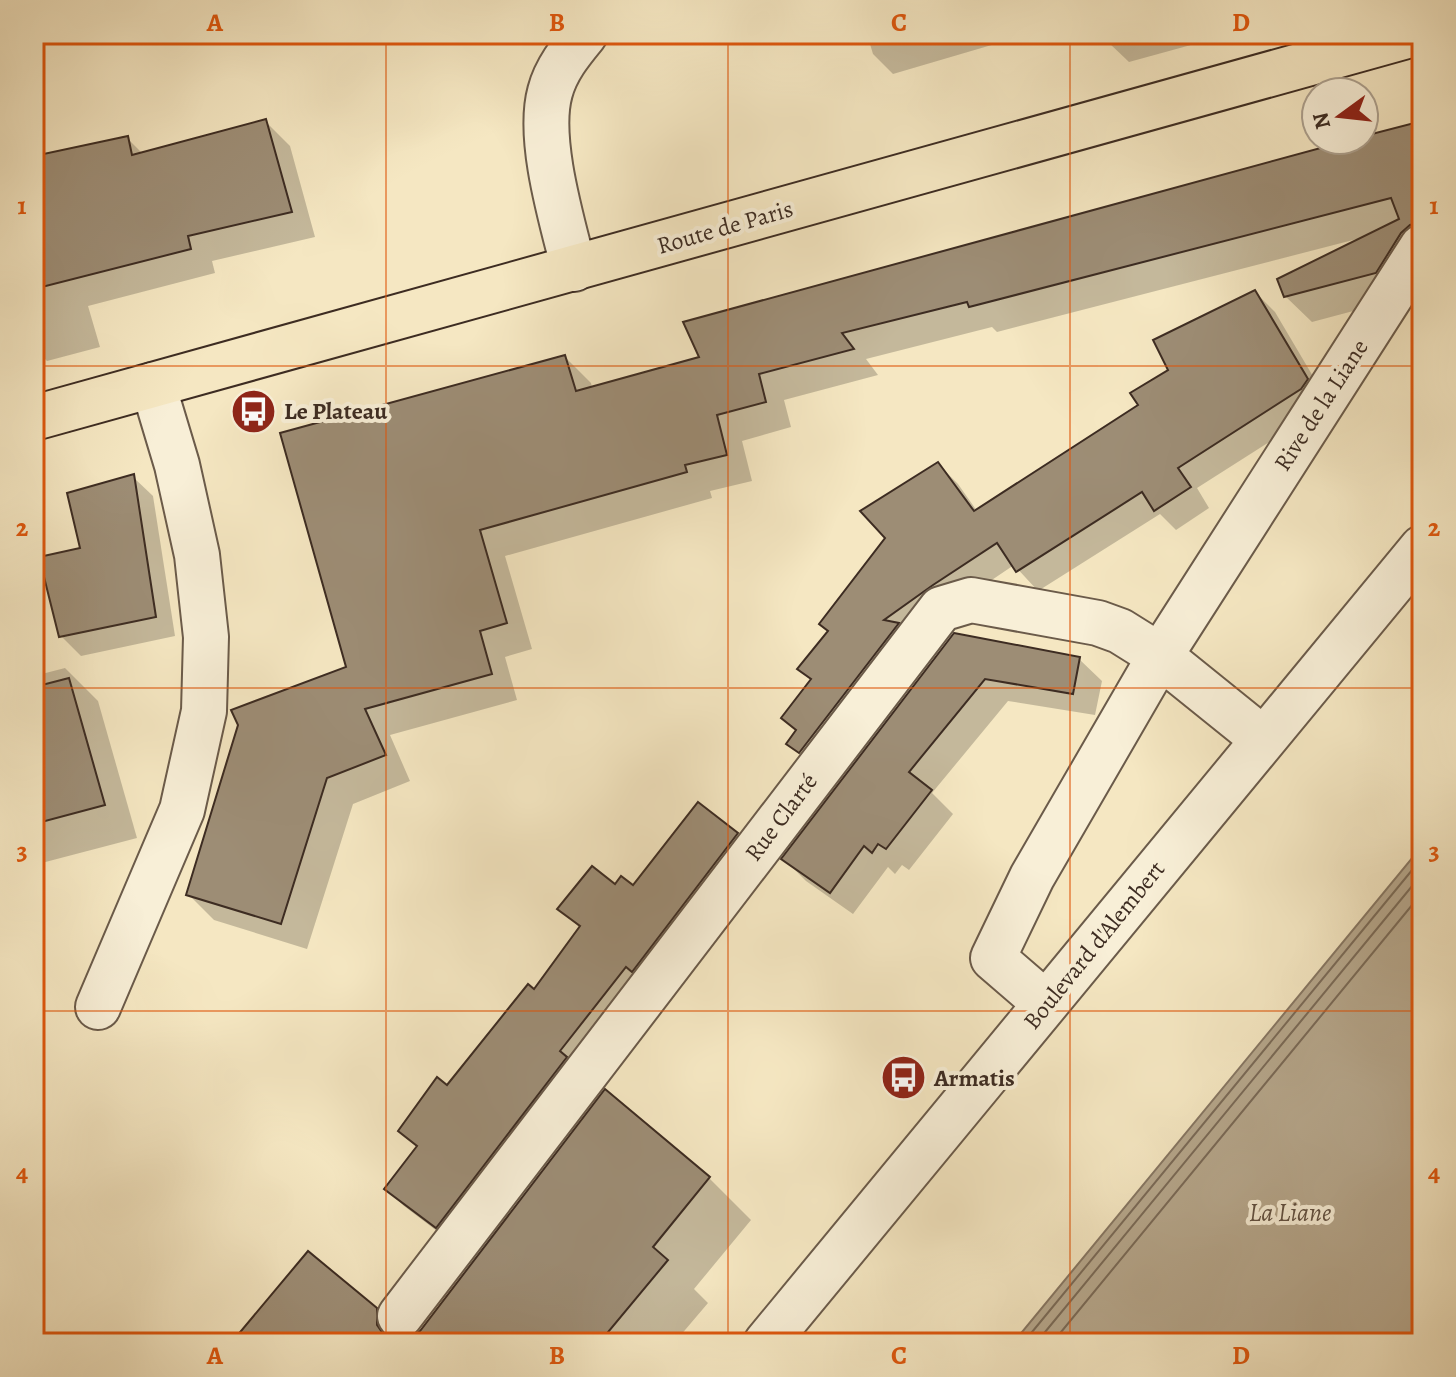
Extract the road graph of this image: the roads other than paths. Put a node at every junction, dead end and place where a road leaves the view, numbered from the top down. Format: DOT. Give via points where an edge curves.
graph roads {
  1 [pos="585,34"];
  2 [pos="1414,34"];
  3 [pos="1422,247"];
  4 [pos="574,269"];
  5 [pos="153,385"];
  6 [pos="34,418"];
  7 [pos="1422,548"];
  8 [pos="1160,656"];
  9 [pos="1263,739"];
  10 [pos="1045,1003"];
  11 [pos="98,1007"];
  12 [pos="400,1316"];
  13 [pos="766,1343"];
  1 -- 4 [label="street" via="557,74 548,113 551,165"];
  2 -- 4 [label="main road, Route de Paris"];
  3 -- 8 [label="street, Rive de la Liane"];
  4 -- 5 [label="main road, Route de Paris"];
  5 -- 6 [label="main road, Route de Paris"];
  5 -- 11 [label="street" via="197,555 206,637 204,711 182,810"];
  7 -- 9 [label="street, Boulevard d'Alembert"];
  8 -- 9 [label="street, Rue Clarté"];
  8 -- 10 [label="street, Rive de la Liane" via="1032,877 993,958"];
  8 -- 12 [label="street, Rue Clarté" via="1098,623 971,600 941,609"];
  9 -- 10 [label="street, Boulevard d'Alembert"];
  10 -- 13 [label="street, Boulevard d'Alembert"];
}
